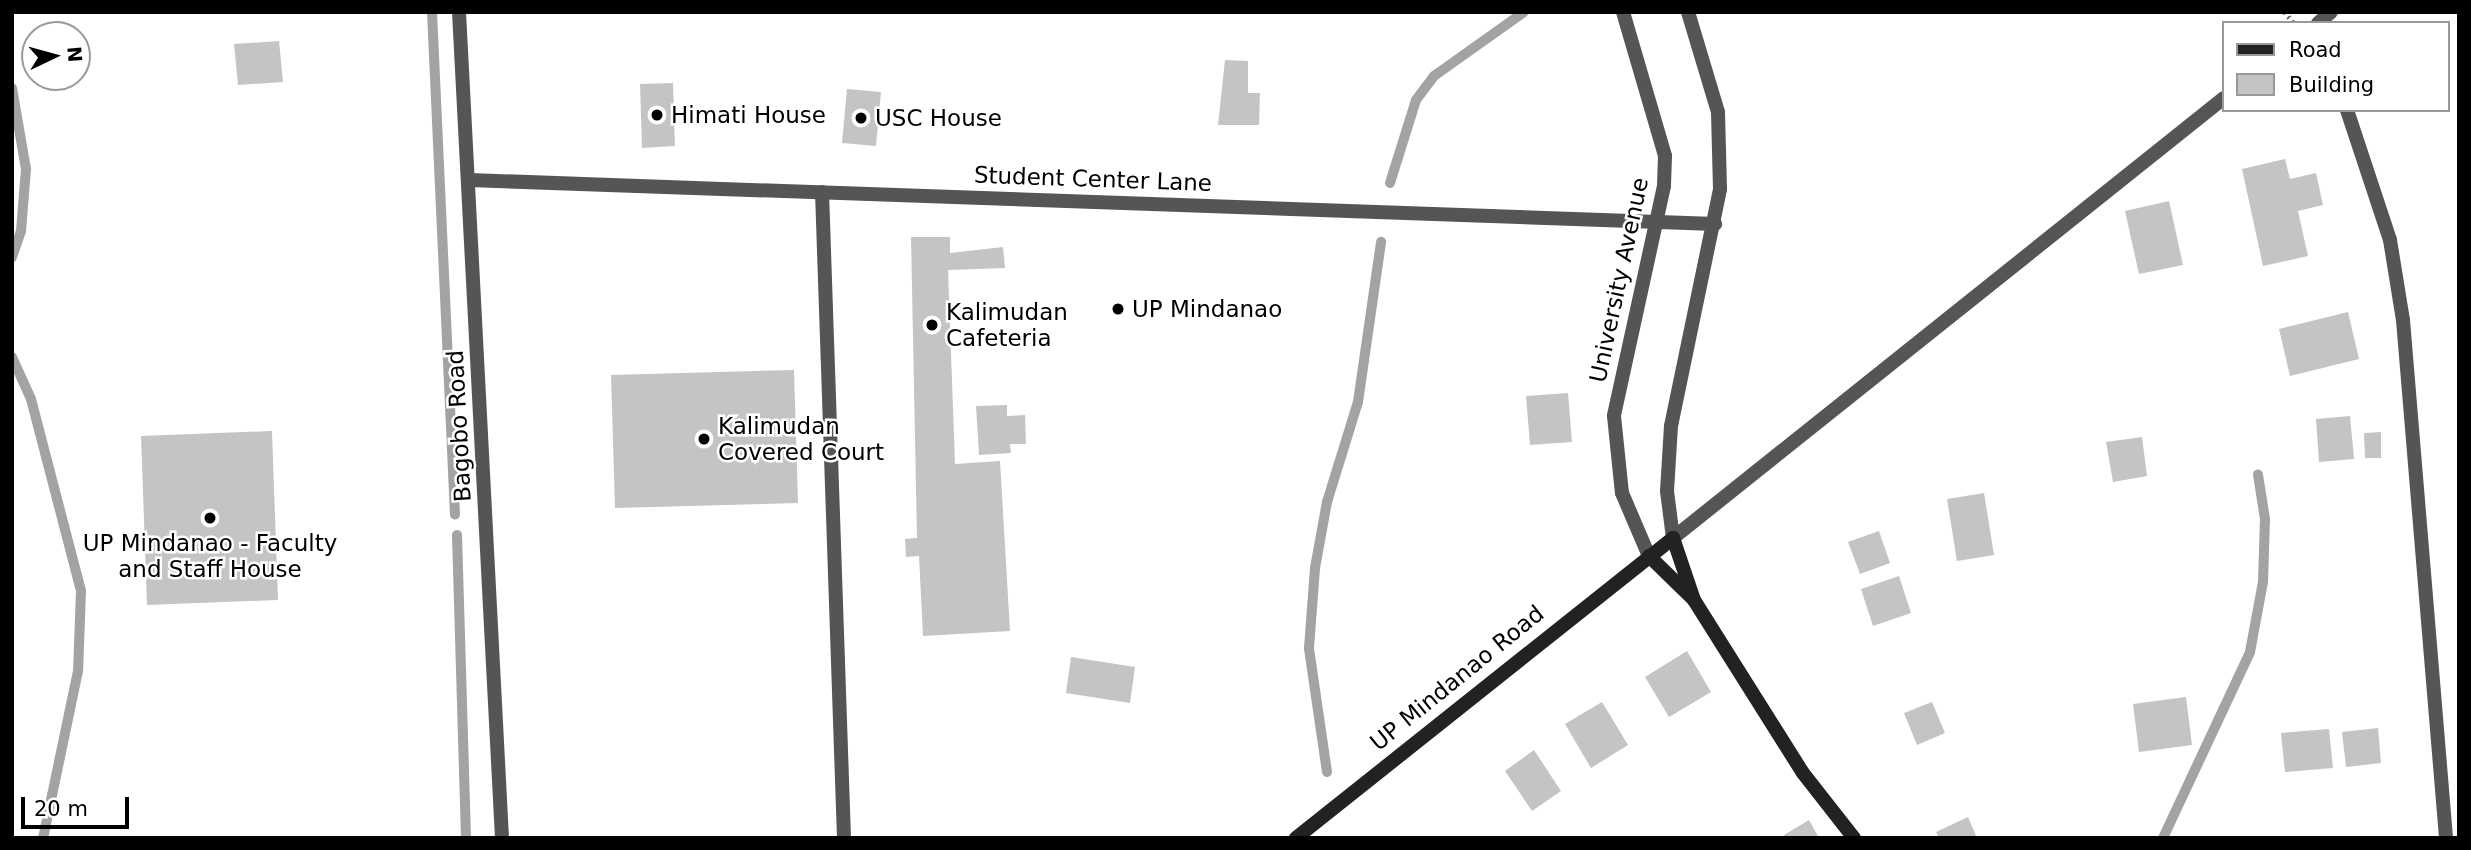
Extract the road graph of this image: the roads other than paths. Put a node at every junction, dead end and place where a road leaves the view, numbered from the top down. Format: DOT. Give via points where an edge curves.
graph roads {
  1 [pos="459,12"];
  2 [pos="1623,12"];
  3 [pos="1688,12"];
  4 [pos="2222,101"];
  5 [pos="2348,112"];
  6 [pos="469,180"];
  7 [pos="822,192"];
  8 [pos="1656,222"];
  9 [pos="1715,224"];
  10 [pos="1673,538"];
  11 [pos="1649,556"];
  12 [pos="1694,600"];
  13 [pos="502,838"];
  14 [pos="844,838"];
  15 [pos="1296,838"];
  16 [pos="1854,838"];
  17 [pos="2446,838"];
  1 -- 6 [label="street, Bagobo Road"];
  2 -- 8 [label="street, University Avenue" via="1665,156"];
  3 -- 9 [label="street" via="1718,112"];
  4 -- 10 [label="street"];
  5 -- 17 [label="street" via="2390,240 2403,320"];
  6 -- 7 [label="street, Student Center Lane"];
  6 -- 13 [label="street, Bagobo Road"];
  7 -- 8 [label="street, Student Center Lane"];
  7 -- 14 [label="street"];
  8 -- 9 [label="street, Student Center Lane"];
  8 -- 11 [label="street, University Avenue" via="1614,416 1622,493"];
  9 -- 10 [label="street" via="1671,426 1667,491"];
  10 -- 11 [label="street, UP Mindanao Road"];
  10 -- 12 [label="street"];
  11 -- 12 [label="street"];
  11 -- 15 [label="street, UP Mindanao Road"];
  12 -- 16 [label="street" via="1803,773"];
}
